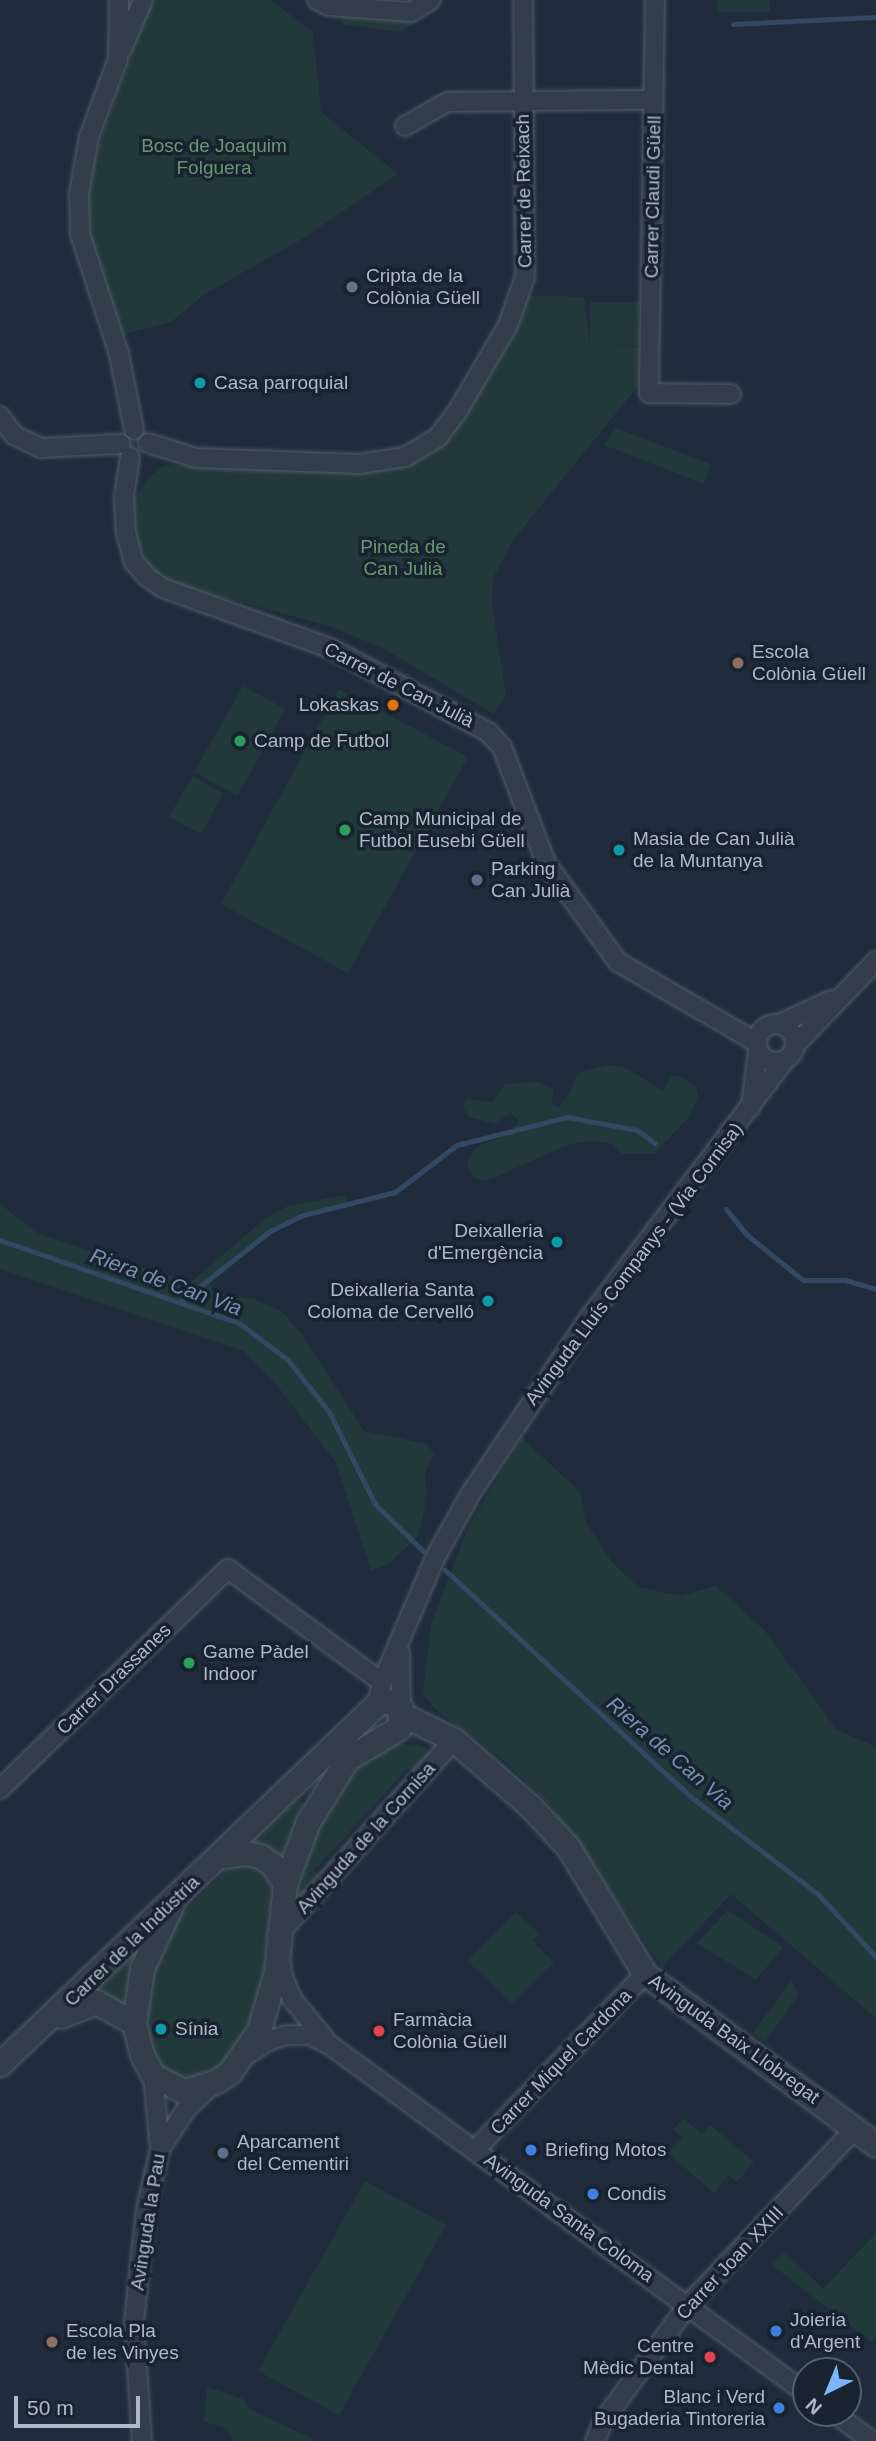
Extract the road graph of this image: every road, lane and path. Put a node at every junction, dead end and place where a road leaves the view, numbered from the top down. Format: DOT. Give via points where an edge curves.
graph roads {
  1 [pos="119,0"];
  2 [pos="144,0"];
  3 [pos="317,0"];
  4 [pos="431,0"];
  5 [pos="523,0"];
  6 [pos="655,0"];
  7 [pos="118,58"];
  8 [pos="523,100"];
  9 [pos="654,100"];
  10 [pos="405,126"];
  11 [pos="731,394"];
  12 [pos="0,416"];
  13 [pos="134,430"];
  14 [pos="148,443"];
  15 [pos="125,450"];
  16 [pos="876,961"];
  17 [pos="841,996"];
  18 [pos="780,1024"];
  19 [pos="796,1044"];
  20 [pos="757,1046"];
  21 [pos="784,1061"];
  22 [pos="751,1108"];
  23 [pos="400,1643"];
  24 [pos="377,1699"];
  25 [pos="402,1712"];
  26 [pos="385,1734"];
  27 [pos="454,1740"];
  28 [pos="0,1789"];
  29 [pos="217,1857"];
  30 [pos="285,1884"];
  31 [pos="173,1902"];
  32 [pos="277,1936"];
  33 [pos="645,1974"];
  34 [pos="134,2023"];
  35 [pos="46,2024"];
  36 [pos="330,2045"];
  37 [pos="243,2058"];
  38 [pos="3,2059"];
  39 [pos="153,2075"];
  40 [pos="215,2082"];
  41 [pos="855,2129"];
  42 [pos="876,2145"];
  43 [pos="160,2149"];
  44 [pos="476,2149"];
  45 [pos="687,2306"];
  46 [pos="792,2383"];
  47 [pos="853,2427"];
  48 [pos="142,2441"];
  49 [pos="596,2441"];
  50 [pos="872,2441"];
  1 -- 7 [label="street"];
  2 -- 7 [label="street"];
  3 -- 4 [label="street" via="329,6 411,12"];
  5 -- 8 [label="street, Carrer de Reixach"];
  6 -- 9 [label="street, Carrer Claudi Güell"];
  7 -- 13 [label="street" via="89,137 79,193 80,234 120,354"];
  8 -- 9 [label="street"];
  8 -- 10 [label="street" via="447,102"];
  8 -- 14 [label="street, Carrer de Reixach" via="525,277 520,301 457,412 438,436 405,457 360,464 196,458"];
  9 -- 11 [label="street, Carrer Claudi Güell" via="649,393"];
  12 -- 15 [label="street" via="14,435 41,448"];
  13 -- 14 [label="street" via="142,432"];
  13 -- 15 [label="street" via="123,436"];
  14 -- 15 [label="street" via="143,455"];
  15 -- 20 [label="street, Carrer de Can Julià" via="126,533 134,562 147,577 163,588 330,648 488,732 502,747 546,863 618,962"];
  16 -- 17 [label="street"];
  17 -- 18 [label="street"];
  17 -- 19 [label="street"];
  18 -- 19 [label="street" via="790,1030"];
  18 -- 20 [label="street" via="764,1027"];
  19 -- 21 [label="street"];
  20 -- 21 [label="street" via="766,1060"];
  20 -- 22 [label="street, Avinguda Lluís Companys - (Via Cornisa)"];
  21 -- 22 [label="street, Avinguda Lluís Companys - (Via Cornisa)"];
  22 -- 23 [label="street, Avinguda Lluís Companys - (Via Cornisa)" via="589,1318 488,1465 443,1541"];
  23 -- 24 [label="street, Avinguda Lluís Companys - (Via Cornisa)"];
  23 -- 25 [label="street, Avinguda Lluís Companys - (Via Cornisa)"];
  24 -- 25 [label="street, Avinguda Baix Llobregat"];
  24 -- 26 [label="street" via="373,1725"];
  24 -- 28 [label="street, Carrer Drassanes" via="228,1569"];
  24 -- 29 [label="street, Carrer de la Indústria"];
  25 -- 26 [label="street" via="399,1728"];
  25 -- 27 [label="street, Avinguda Baix Llobregat"];
  26 -- 30 [label="street" via="360,1748 332,1777 308,1822"];
  27 -- 32 [label="street, Avinguda de la Cornisa"];
  27 -- 33 [label="street, Avinguda Baix Llobregat" via="531,1807 568,1847"];
  29 -- 30 [label="street" via="260,1856 273,1865"];
  29 -- 31 [label="street, Carrer de la Indústria"];
  30 -- 32 [label="street"];
  31 -- 34 [label="street" via="142,1968"];
  31 -- 35 [label="street, Carrer de la Indústria"];
  32 -- 36 [label="street, Avinguda Santa Coloma" via="282,1974 292,1999"];
  32 -- 37 [label="street" via="268,2006"];
  33 -- 41 [label="street, Avinguda Baix Llobregat"];
  33 -- 44 [label="street, Carrer Miquel Cardona"];
  34 -- 35 [label="street" via="96,2002"];
  34 -- 39 [label="street, Avinguda la Pau"];
  35 -- 38 [label="street, Carrer de la Indústria"];
  36 -- 37 [label="street, Avinguda Santa Coloma" via="310,2035 287,2035"];
  36 -- 44 [label="street, Avinguda Santa Coloma"];
  37 -- 40 [label="street"];
  39 -- 40 [label="street" via="183,2091"];
  39 -- 43 [label="street, Avinguda la Pau"];
  40 -- 43 [label="street" via="187,2108"];
  41 -- 42 [label="street, Avinguda Baix Llobregat"];
  41 -- 45 [label="street, Carrer Joan XXIII"];
  43 -- 48 [label="street, Avinguda la Pau" via="146,2209 134,2322"];
  44 -- 45 [label="street, Avinguda Santa Coloma"];
  45 -- 46 [label="street, Avinguda Santa Coloma"];
  45 -- 49 [label="street, Carrer Joan XXIII" via="604,2420"];
  47 -- 50 [label="street"];
}
